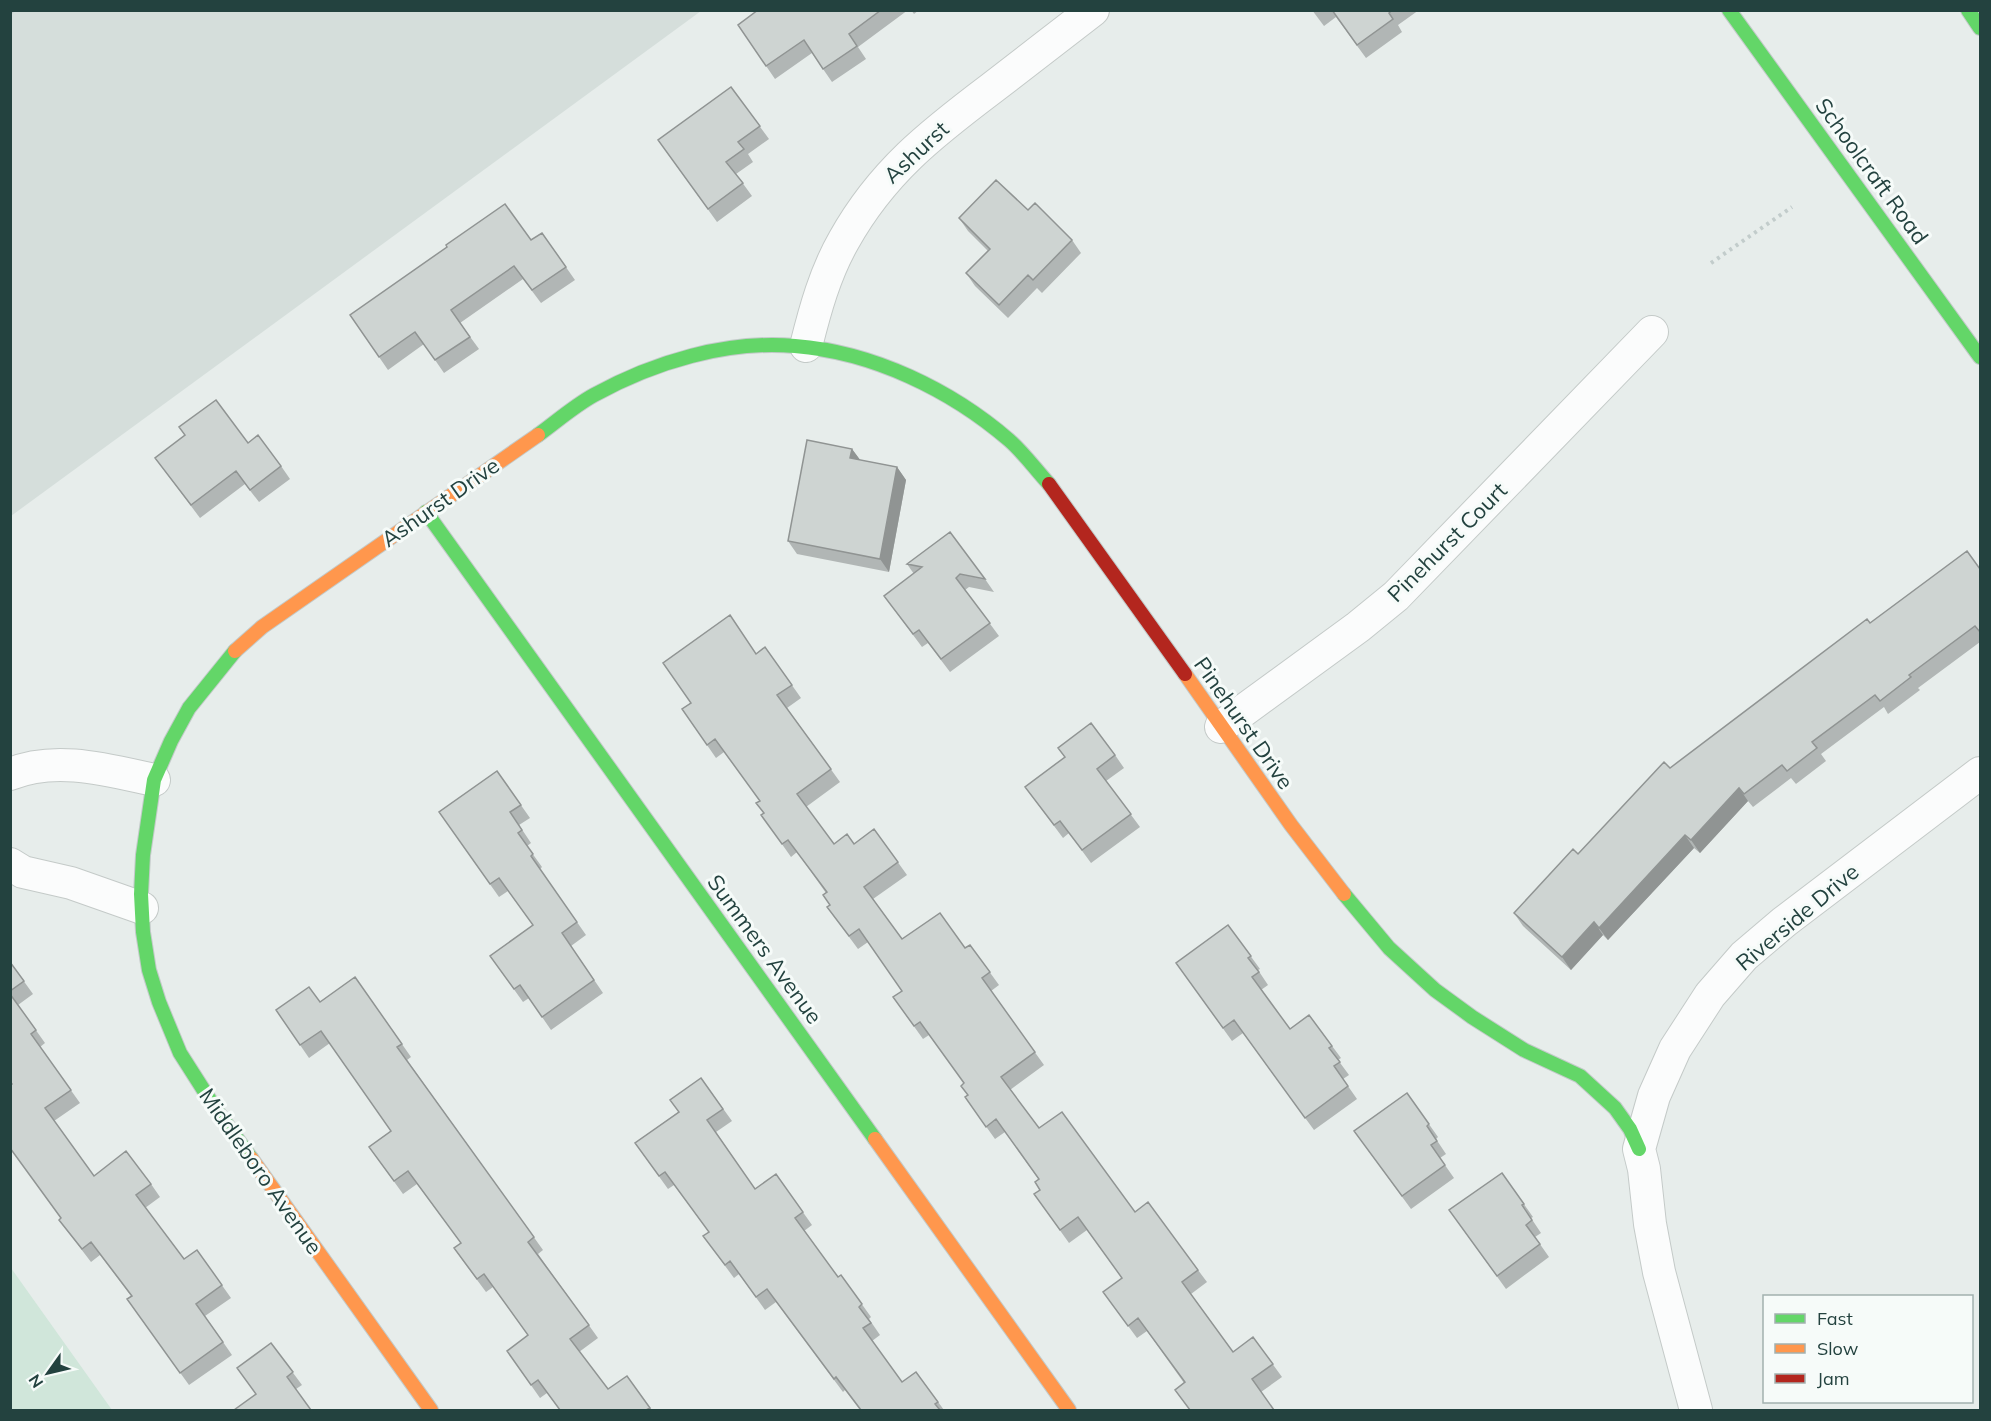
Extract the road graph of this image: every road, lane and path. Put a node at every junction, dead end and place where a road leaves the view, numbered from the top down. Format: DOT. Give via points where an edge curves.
graph roads {
  1 [pos="16,10"];
  2 [pos="1093,10"];
  3 [pos="1729,10"];
  4 [pos="1968,10"];
  5 [pos="10,12"];
  6 [pos="1980,28"];
  7 [pos="1792,207"];
  8 [pos="1711,263"];
  9 [pos="1652,332"];
  10 [pos="806,346"];
  11 [pos="1980,357"];
  12 [pos="426,512"];
  13 [pos="1221,727"];
  14 [pos="1980,773"];
  15 [pos="10,774"];
  16 [pos="154,780"];
  17 [pos="143,855"];
  18 [pos="10,864"];
  19 [pos="142,908"];
  20 [pos="1639,1149"];
  21 [pos="431,1410"];
  22 [pos="1070,1410"];
  23 [pos="1696,1410"];
  1 -- 5 [label="path"];
  2 -- 10 [label="street, Ashurst" via="941,126 878,188 843,240 818,298"];
  3 -- 11 [label="main road, Schoolcraft Road"];
  4 -- 6 [label="main road"];
  7 -- 8 [label="path"];
  9 -- 13 [label="street, Pinehurst Court" via="1396,596"];
  10 -- 12 [label="main road, Ashurst Drive" via="726,350 642,373 593,396"];
  10 -- 13 [label="main road, Pinehurst Drive" via="863,359 912,376 958,401 1010,441 1054,489"];
  12 -- 16 [label="main road, Ashurst Drive" via="262,627 235,651 189,708"];
  12 -- 22 [label="main road, Summers Avenue"];
  13 -- 20 [label="main road, Pinehurst Drive" via="1291,825 1389,948 1472,1017 1524,1050 1580,1076 1615,1108"];
  14 -- 20 [label="street, Riverside Drive" via="1744,956 1710,995 1675,1049 1654,1096"];
  15 -- 16 [label="street" via="54,765 93,767"];
  16 -- 17 [label="main road, Ashurst Drive"];
  17 -- 19 [label="main road, Middleboro Avenue"];
  18 -- 19 [label="street" via="22,872 71,883"];
  19 -- 21 [label="main road, Middleboro Avenue" via="149,970 180,1053 217,1111"];
  20 -- 23 [label="street, Riverside Drive" via="1659,1272"];
}
